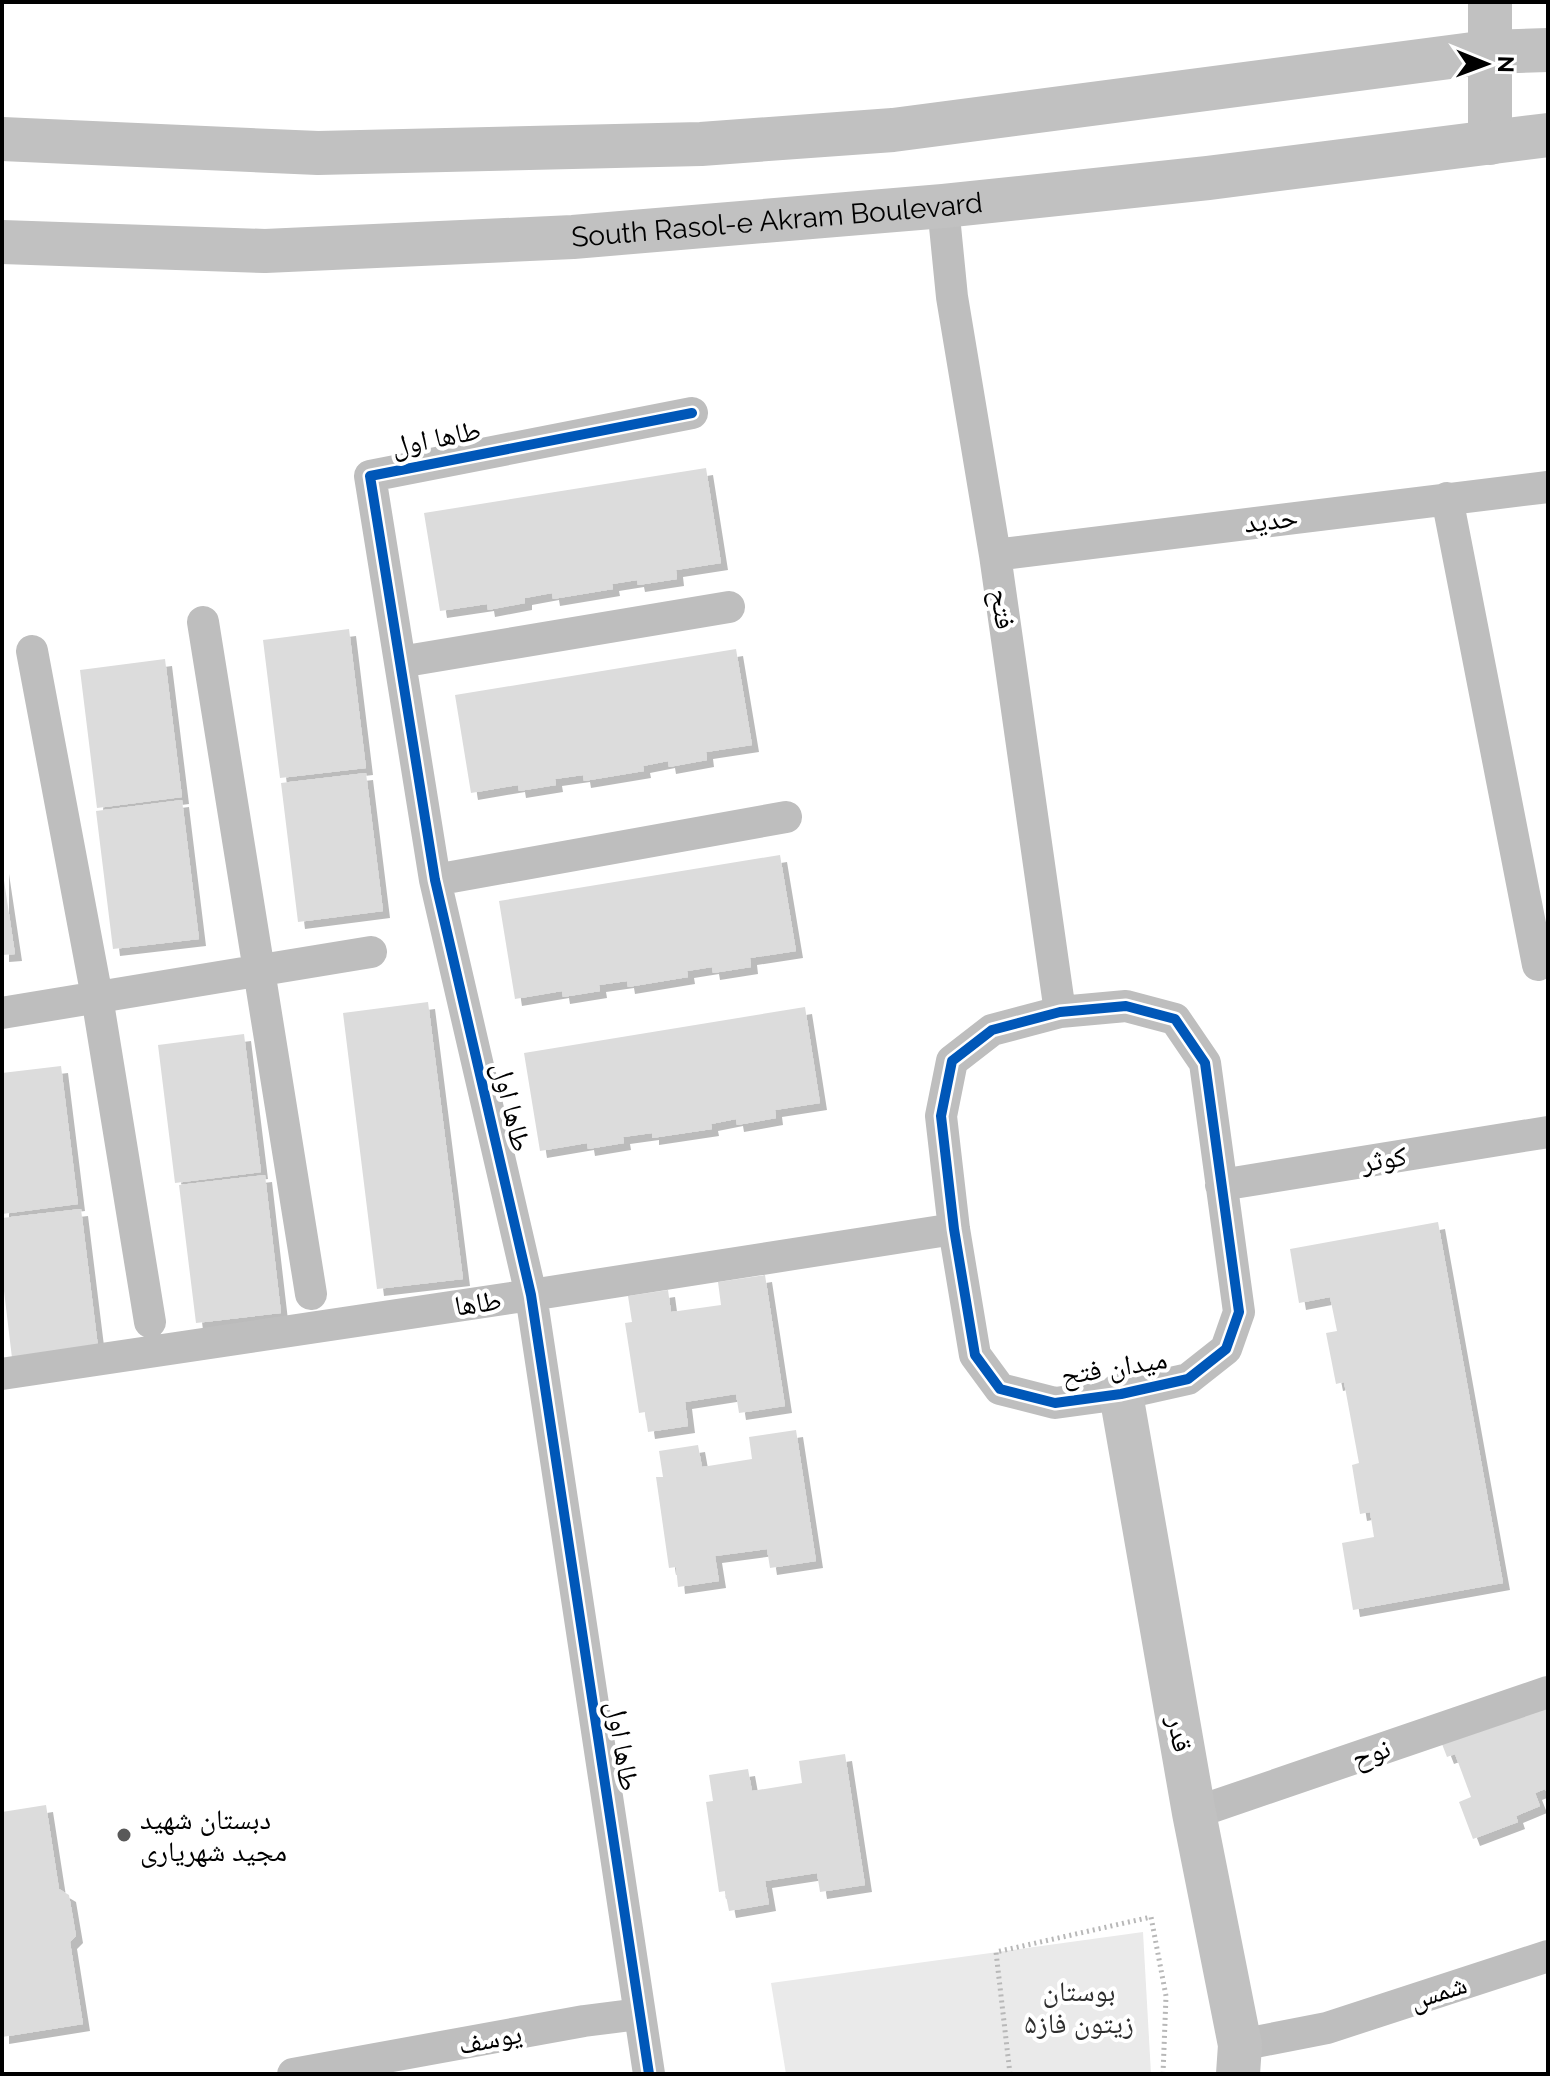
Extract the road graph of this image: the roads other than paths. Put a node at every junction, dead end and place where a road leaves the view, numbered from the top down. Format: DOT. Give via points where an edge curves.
graph roads {
  1 [pos="1490,2"];
  2 [pos="1548,50"];
  3 [pos="1488,52"];
  4 [pos="1548,135"];
  5 [pos="2,139"];
  6 [pos="1490,143"];
  7 [pos="943,206"];
  8 [pos="2,242"];
  9 [pos="692,413"];
  10 [pos="1548,487"];
  11 [pos="1447,498"];
  12 [pos="995,555"];
  13 [pos="729,607"];
  14 [pos="203,622"];
  15 [pos="32,651"];
  16 [pos="400,662"];
  17 [pos="786,817"];
  18 [pos="435,880"];
  19 [pos="371,952"];
  20 [pos="1538,965"];
  21 [pos="259,971"];
  22 [pos="97,997"];
  23 [pos="1060,1012"];
  24 [pos="2,1013"];
  25 [pos="1548,1132"];
  26 [pos="1221,1185"];
  27 [pos="954,1229"];
  28 [pos="311,1294"];
  29 [pos="531,1295"];
  30 [pos="150,1322"];
  31 [pos="2,1374"];
  32 [pos="1121,1394"];
  33 [pos="1548,1692"];
  34 [pos="1194,1813"];
  35 [pos="1548,1956"];
  36 [pos="639,2014"];
  37 [pos="1239,2060"];
  38 [pos="377,2067"];
  39 [pos="293,2074"];
  40 [pos="649,2074"];
  1 -- 3 [label="main road"];
  2 -- 3 [label="main road"];
  3 -- 5 [label="main road" via="893,130 701,144 318,153"];
  3 -- 6 [label="main road"];
  4 -- 6 [label="main road, South Rasol-e Akram Boulevard"];
  6 -- 7 [label="main road, South Rasol-e Akram Boulevard"];
  7 -- 8 [label="main road, South Rasol-e Akram Boulevard" via="573,237 265,251"];
  7 -- 12 [label="street, فتح" via="952,297"];
  9 -- 16 [label="street, طاها اول" via="370,476"];
  10 -- 11 [label="street, حدید"];
  11 -- 12 [label="street, حدید"];
  11 -- 20 [label="street"];
  12 -- 23 [label="street, فتح"];
  13 -- 16 [label="street"];
  14 -- 21 [label="street"];
  15 -- 22 [label="street"];
  16 -- 18 [label="street, طاها اول"];
  17 -- 18 [label="street"];
  18 -- 29 [label="street, طاها اول"];
  19 -- 21 [label="street"];
  21 -- 22 [label="street"];
  21 -- 28 [label="street"];
  22 -- 24 [label="street"];
  22 -- 30 [label="street"];
  23 -- 26 [label="street, میدان فتح" via="1126,1006 1175,1019 1205,1063"];
  23 -- 27 [label="street, میدان فتح" via="992,1030 952,1061 941,1116"];
  25 -- 26 [label="street, کوثر"];
  26 -- 32 [label="street, میدان فتح" via="1239,1312 1226,1349 1188,1379"];
  27 -- 29 [label="street, طاها"];
  27 -- 32 [label="street, میدان فتح" via="975,1355 1000,1389 1055,1403"];
  29 -- 31 [label="street, طاها"];
  29 -- 36 [label="street, طاها اول"];
  32 -- 34 [label="main road, قدر"];
  33 -- 34 [label="street, نوح"];
  34 -- 37 [label="main road, قدر"];
  35 -- 37 [label="street, شمس"];
  36 -- 38 [label="street, یوسف" via="584,2021"];
  36 -- 40 [label="street, طاها اول"];
  38 -- 39 [label="street, یوسف"];
}
